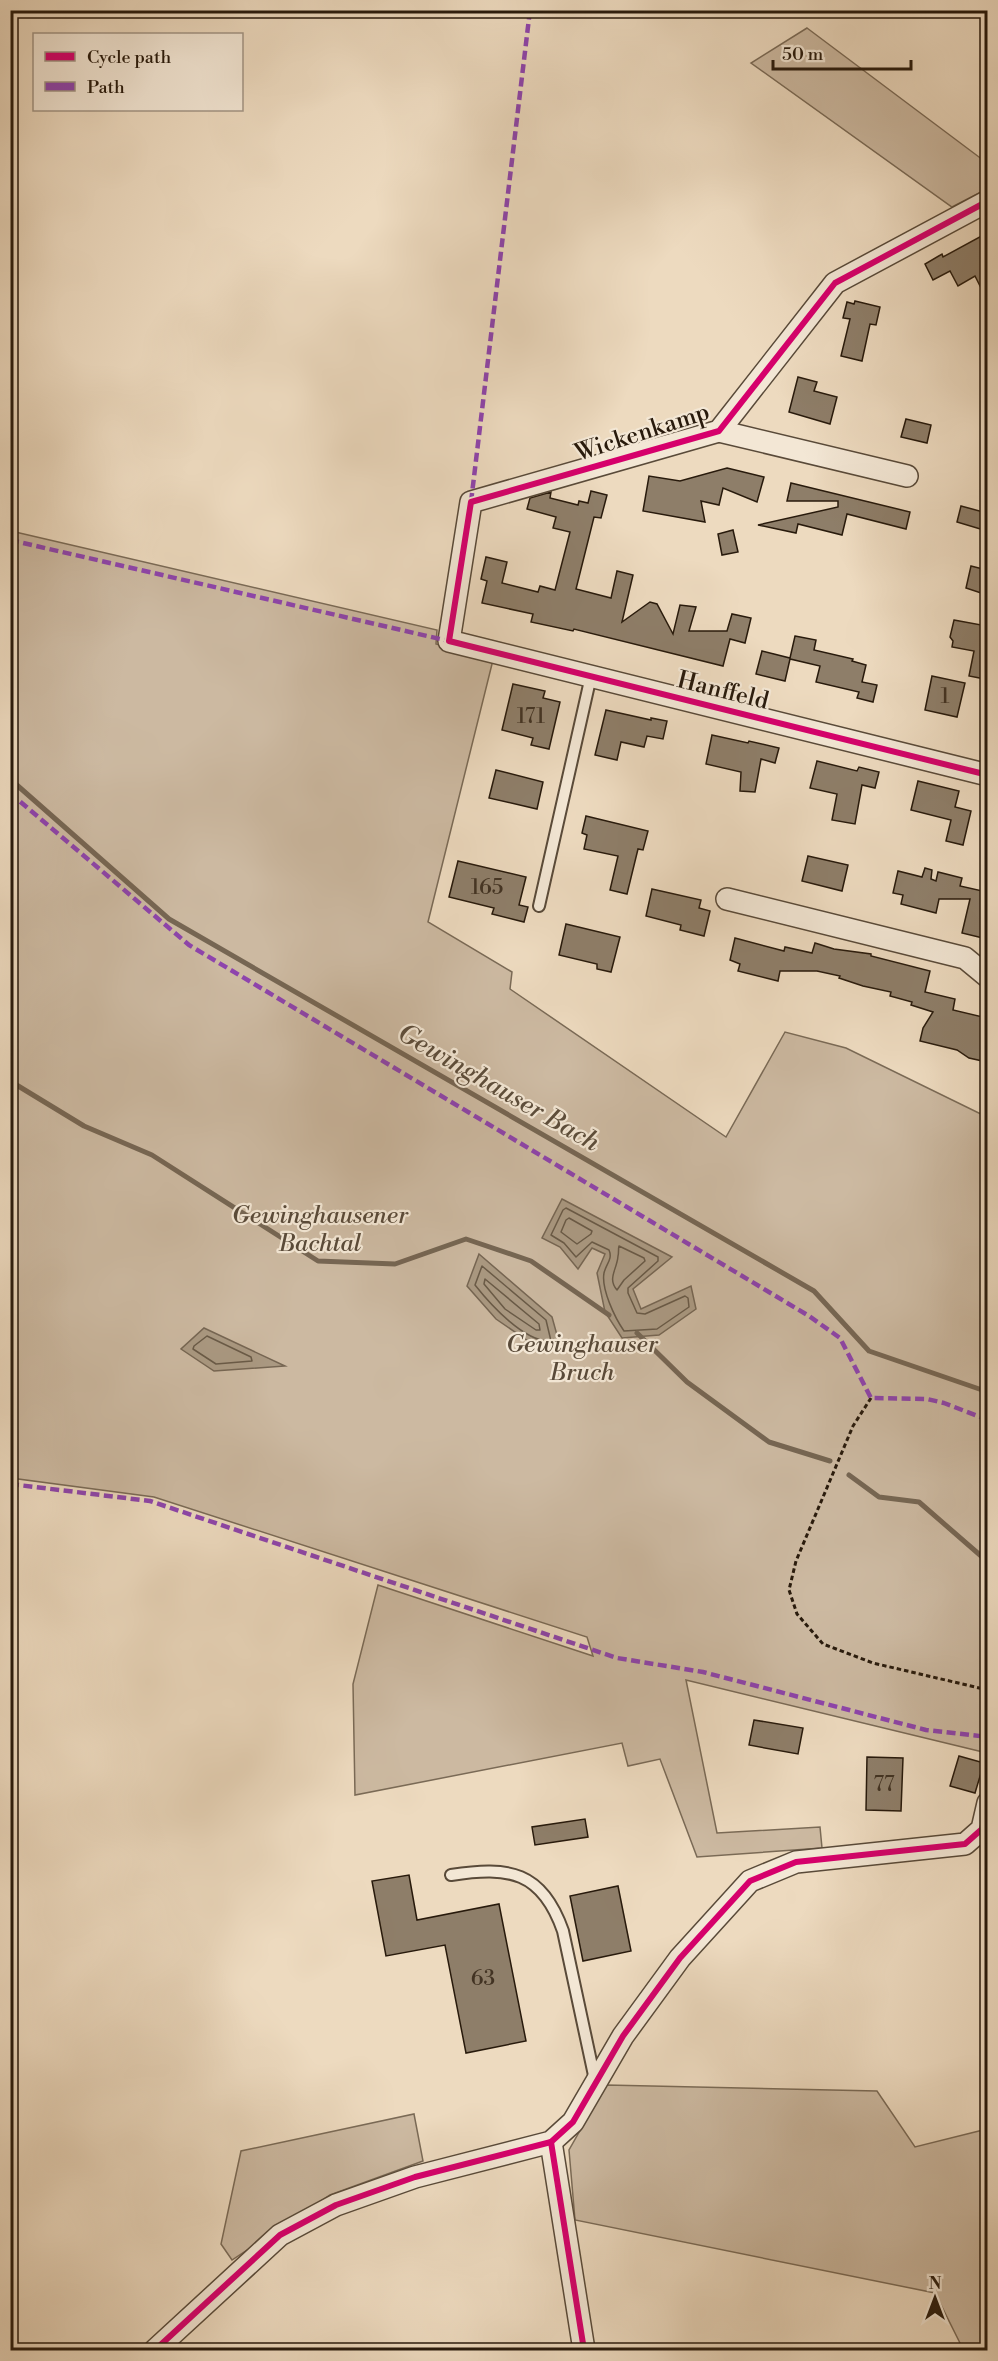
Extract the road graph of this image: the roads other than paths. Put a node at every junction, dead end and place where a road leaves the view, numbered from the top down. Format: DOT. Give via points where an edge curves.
graph roads {
  1 [pos="987,201"];
  2 [pos="719,431"];
  3 [pos="907,476"];
  4 [pos="449,641"];
  5 [pos="591,676"];
  6 [pos="987,774"];
  7 [pos="727,899"];
  8 [pos="539,906"];
  9 [pos="987,977"];
  10 [pos="987,1803"];
  11 [pos="451,1875"];
  12 [pos="596,2084"];
  13 [pos="551,2142"];
  14 [pos="155,2350"];
  15 [pos="584,2350"];
  1 -- 2 [label="street, Wickenkamp" via="835,283"];
  2 -- 3 [label="street"];
  2 -- 4 [label="street, Wickenkamp" via="471,502"];
  4 -- 5 [label="street, Hanffeld"];
  5 -- 6 [label="street, Hanffeld"];
  5 -- 8 [label="lane"];
  7 -- 9 [label="street" via="965,958"];
  10 -- 12 [label="street" via="982,1829 965,1844 796,1862 750,1881 680,1958 624,2036"];
  11 -- 12 [label="lane" via="501,1871 521,1877 539,1888 554,1908"];
  12 -- 13 [label="street" via="573,2122"];
  13 -- 14 [label="street" via="415,2177 336,2205 280,2235"];
  13 -- 15 [label="street"];
}
